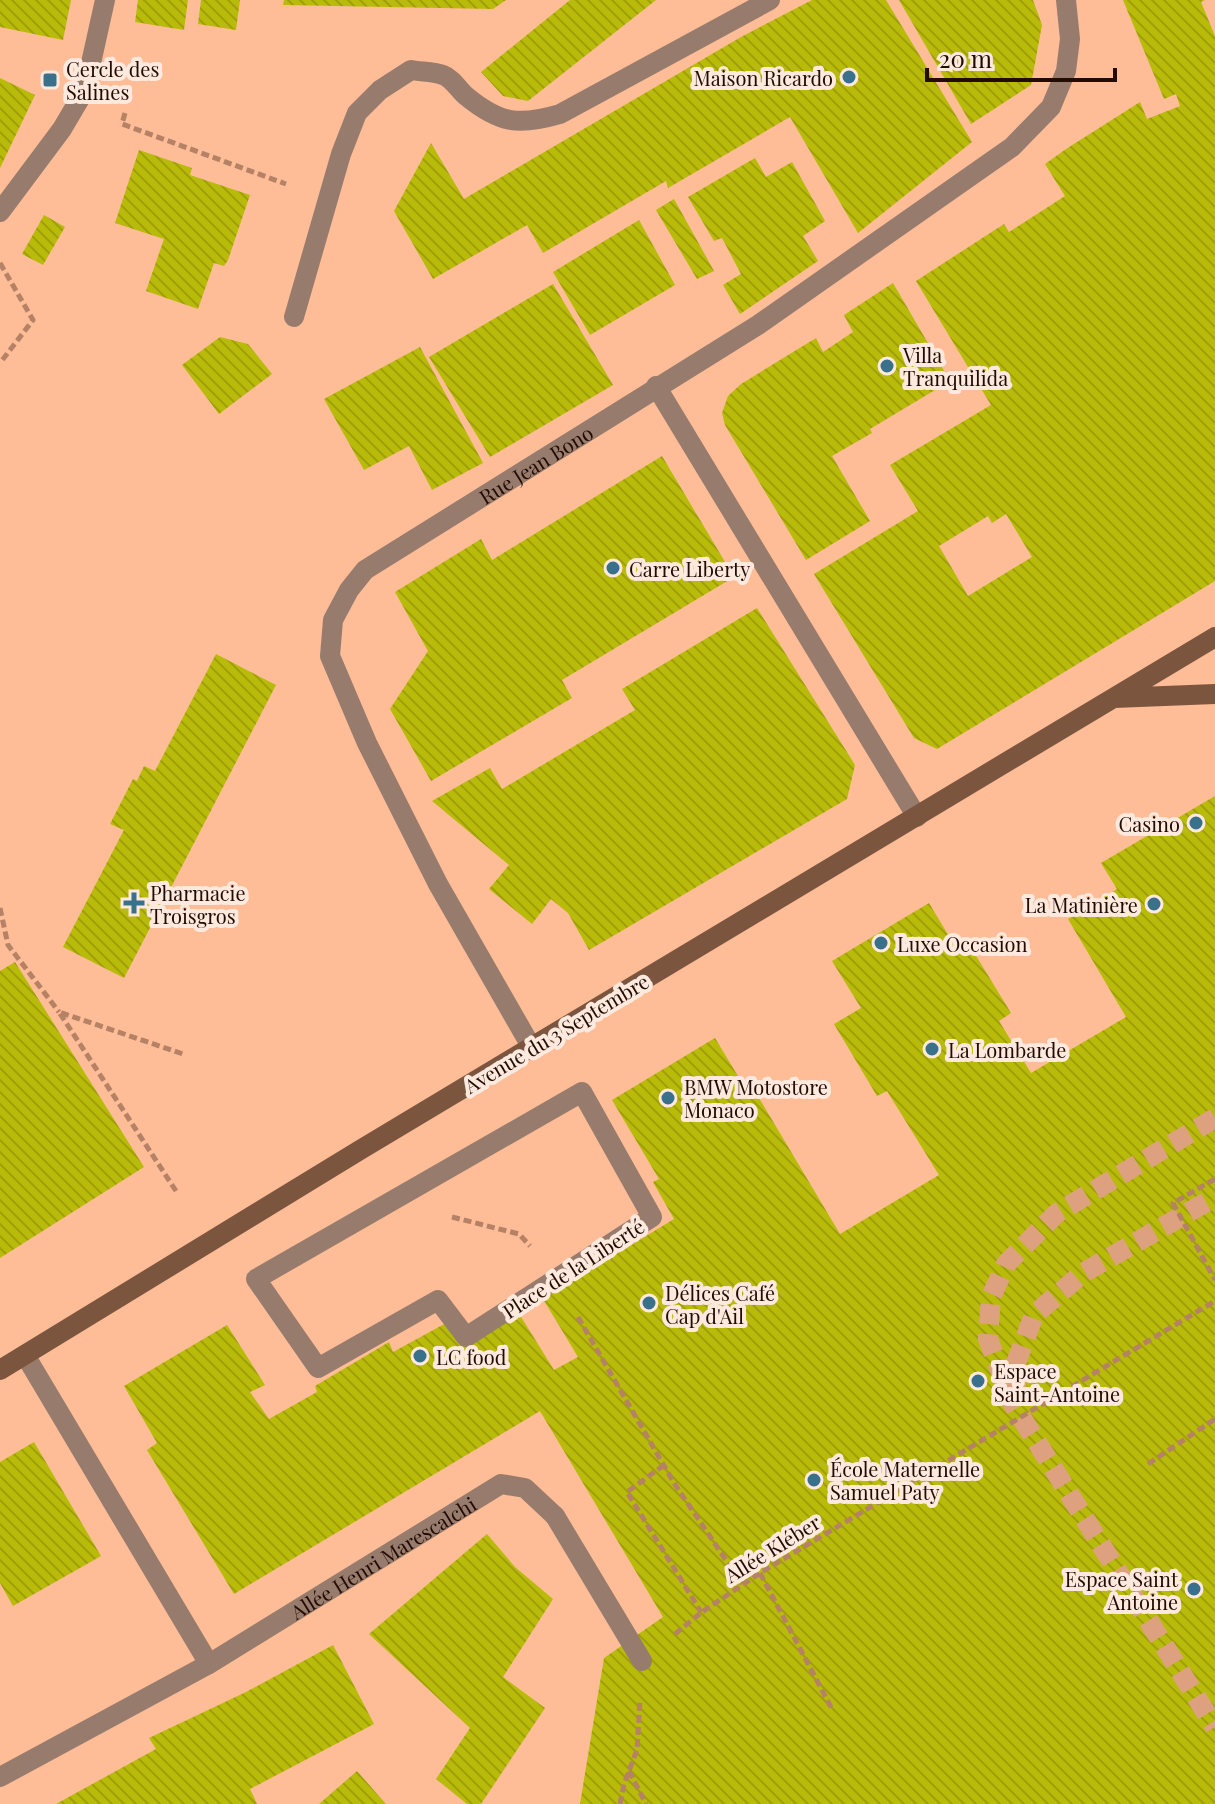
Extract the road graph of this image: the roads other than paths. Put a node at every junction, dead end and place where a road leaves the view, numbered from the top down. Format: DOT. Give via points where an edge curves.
graph roads {
  1 [pos="105,0"];
  2 [pos="770,0"];
  3 [pos="1066,0"];
  4 [pos="0,212"];
  5 [pos="294,317"];
  6 [pos="656,386"];
  7 [pos="1215,637"];
  8 [pos="1215,694"];
  9 [pos="1114,698"];
  10 [pos="917,817"];
  11 [pos="532,1048"];
  12 [pos="256,1279"];
  13 [pos="25,1355"];
  14 [pos="0,1370"];
  15 [pos="642,1661"];
  16 [pos="209,1664"];
  17 [pos="0,1777"];
  1 -- 4 [label="street" via="85,90"];
  2 -- 5 [label="street" via="560,114 532,122 507,121 465,95 446,75 411,70 380,90 357,113 341,154"];
  3 -- 6 [label="street, Rue Jean Bono" via="1066,71 1051,107 1012,147 758,325"];
  6 -- 10 [label="street"];
  6 -- 11 [label="street, Rue Jean Bono" via="365,570 333,620 330,656 367,743 438,884"];
  7 -- 9 [label="main road, Avenue du 3 Septembre"];
  8 -- 9 [label="main road, Avenue du 3 Septembre"];
  9 -- 10 [label="main road, Avenue du 3 Septembre"];
  10 -- 11 [label="main road, Avenue du 3 Septembre"];
  11 -- 13 [label="main road, Avenue du 3 Septembre"];
  12 -- 12 [label="street, Place de la Liberté" via="318,1368 438,1300 466,1337 652,1217 582,1092"];
  13 -- 14 [label="main road, Avenue du 3 Septembre"];
  13 -- 16 [label="street"];
  15 -- 16 [label="street, Allée Henri Marescalchi" via="555,1516 525,1488 501,1484"];
  16 -- 17 [label="street, Allée Henri Marescalchi"];
}
